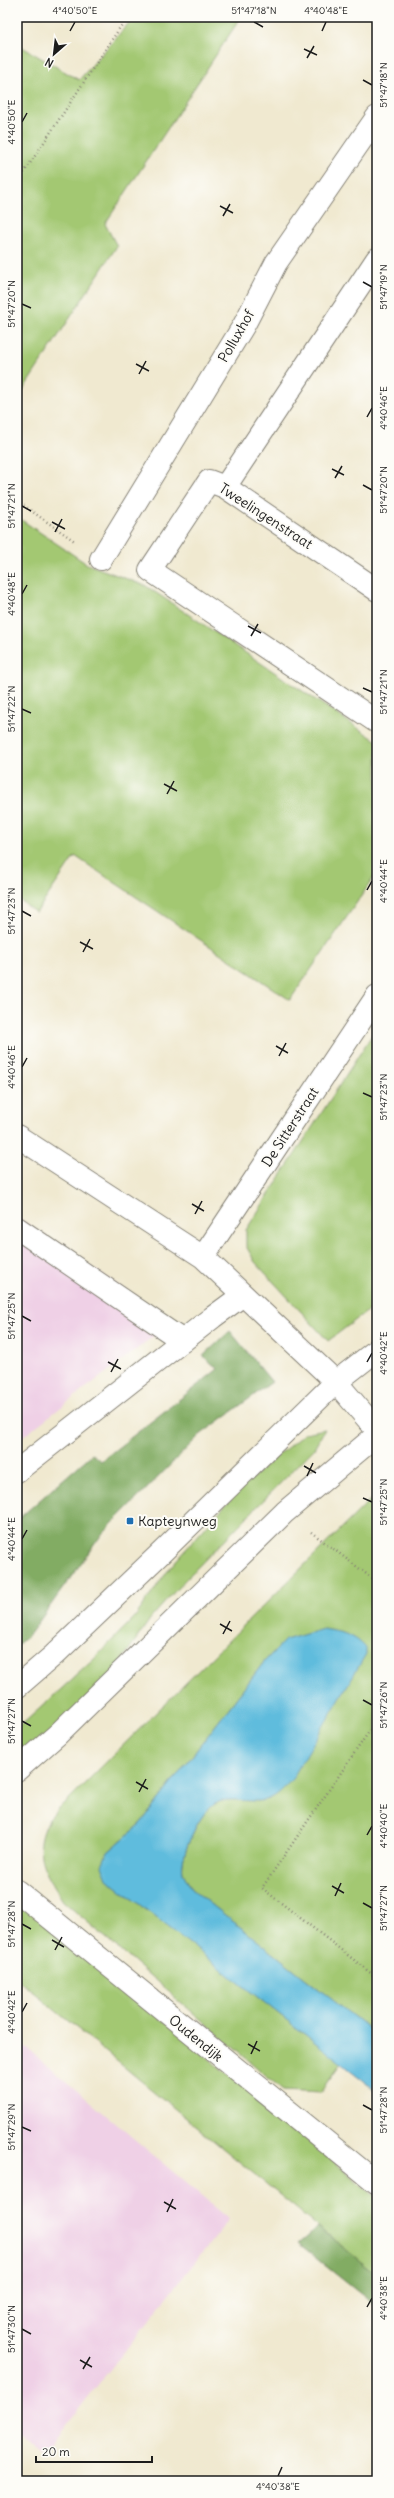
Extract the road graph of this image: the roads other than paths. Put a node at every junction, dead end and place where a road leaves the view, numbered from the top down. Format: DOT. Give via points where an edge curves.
graph roads {
  1 [pos="377,116"];
  2 [pos="377,259"];
  3 [pos="225,487"];
  4 [pos="101,559"];
  5 [pos="377,590"];
  6 [pos="377,722"];
  7 [pos="377,996"];
  8 [pos="17,1136"];
  9 [pos="17,1228"];
  10 [pos="203,1257"];
  11 [pos="243,1295"];
  12 [pos="183,1341"];
  13 [pos="377,1350"];
  14 [pos="336,1382"];
  15 [pos="377,1430"];
  16 [pos="377,1435"];
  17 [pos="17,1471"];
  18 [pos="17,1687"];
  19 [pos="17,1770"];
  20 [pos="17,1891"];
  21 [pos="377,2183"];
  1 -- 4 [label="street, Polluxhof" via="276,263 244,326"];
  2 -- 3 [label="street"];
  3 -- 5 [label="street, Tweelingenstraat"];
  3 -- 6 [label="street, Tweelingenstraat" via="210,481 150,570"];
  7 -- 10 [label="street, De Sitterstraat"];
  8 -- 10 [label="street"];
  9 -- 12 [label="street"];
  10 -- 11 [label="street"];
  11 -- 12 [label="street"];
  11 -- 14 [label="street"];
  12 -- 17 [label="street"];
  13 -- 14 [label="street"];
  14 -- 15 [label="street"];
  14 -- 18 [label="street" via="163,1551"];
  16 -- 19 [label="street" via="285,1512 58,1734"];
  20 -- 21 [label="street, Oudendijk"];
}
